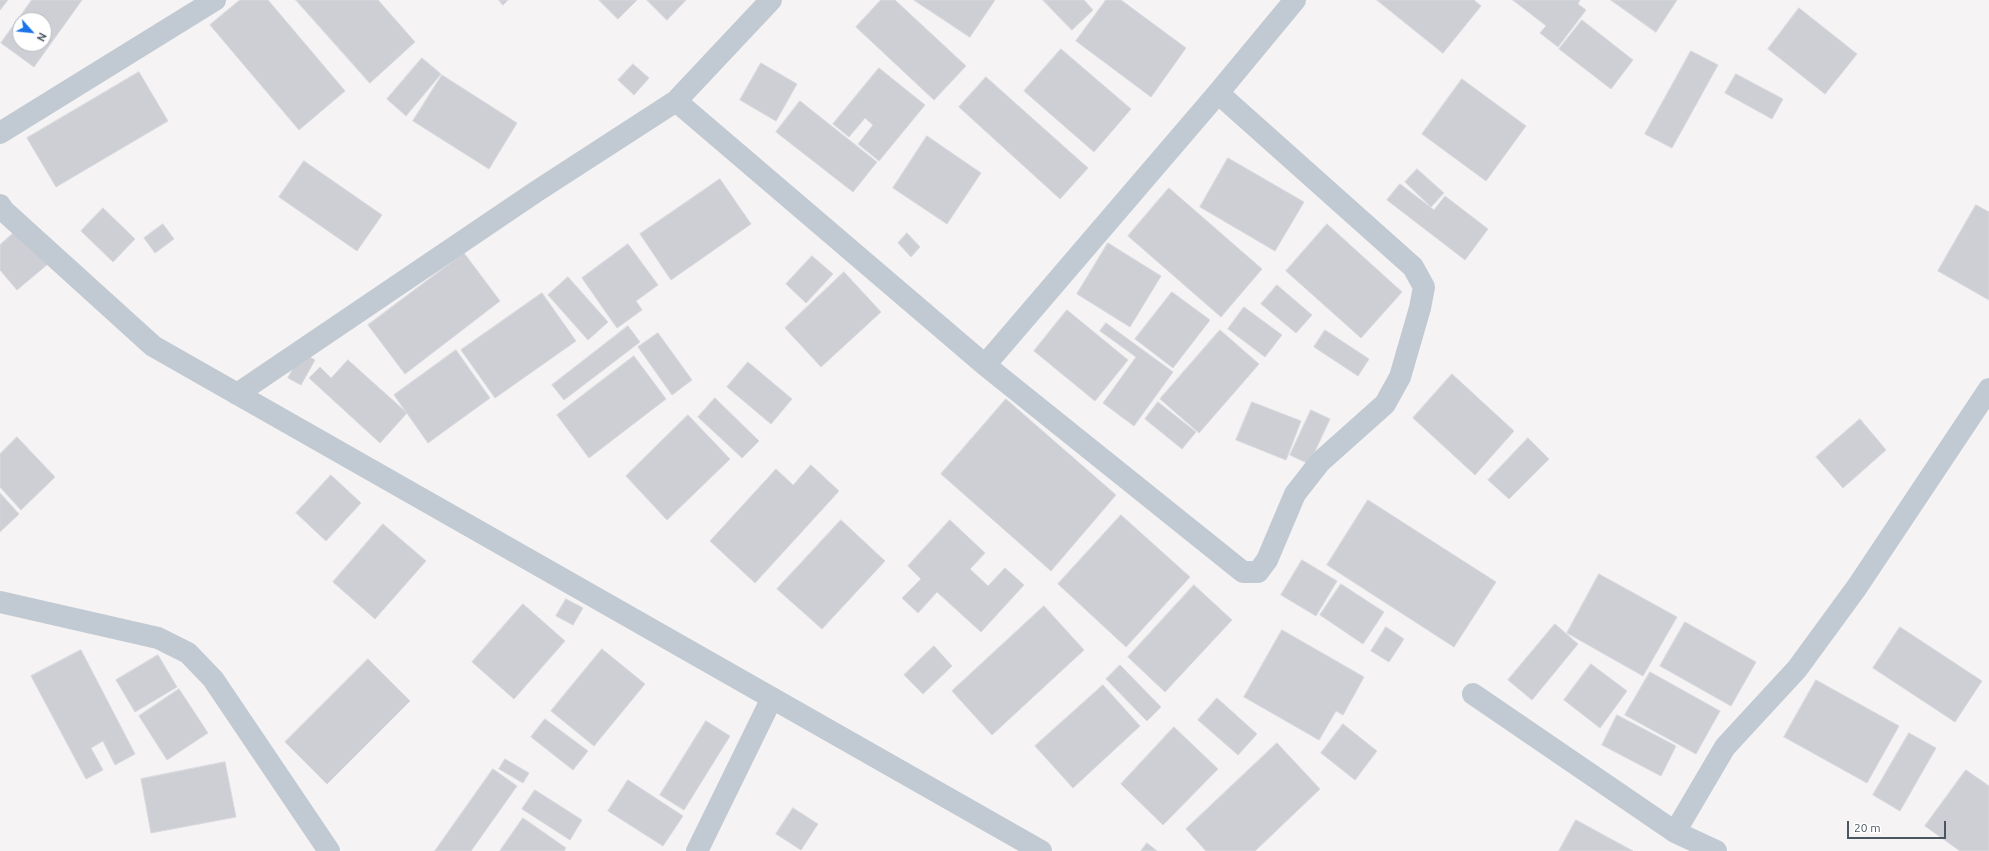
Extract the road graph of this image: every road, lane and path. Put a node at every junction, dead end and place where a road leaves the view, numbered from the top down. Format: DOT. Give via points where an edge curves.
graph roads {
  1 [pos="215,0"];
  2 [pos="771,0"];
  3 [pos="1295,0"];
  4 [pos="1218,93"];
  5 [pos="676,101"];
  6 [pos="0,133"];
  7 [pos="0,205"];
  8 [pos="985,365"];
  9 [pos="1989,389"];
  10 [pos="237,394"];
  11 [pos="0,602"];
  12 [pos="1473,694"];
  13 [pos="772,698"];
  14 [pos="1675,832"];
  15 [pos="329,851"];
  16 [pos="697,851"];
  17 [pos="1041,851"];
  18 [pos="1716,851"];
  1 -- 6 [label="street"];
  2 -- 5 [label="street"];
  3 -- 4 [label="street"];
  4 -- 8 [label="street"];
  4 -- 8 [label="street" via="1413,267 1424,287 1400,377 1385,404 1320,462 1295,494 1267,560 1258,572 1243,572"];
  5 -- 8 [label="street"];
  5 -- 10 [label="street" via="537,191"];
  7 -- 10 [label="street" via="153,346"];
  9 -- 14 [label="street" via="1857,587 1797,670 1725,747"];
  10 -- 13 [label="street"];
  11 -- 15 [label="street" via="158,638 188,653 213,679"];
  12 -- 14 [label="street"];
  13 -- 16 [label="street"];
  13 -- 17 [label="street"];
  14 -- 18 [label="street"];
}
